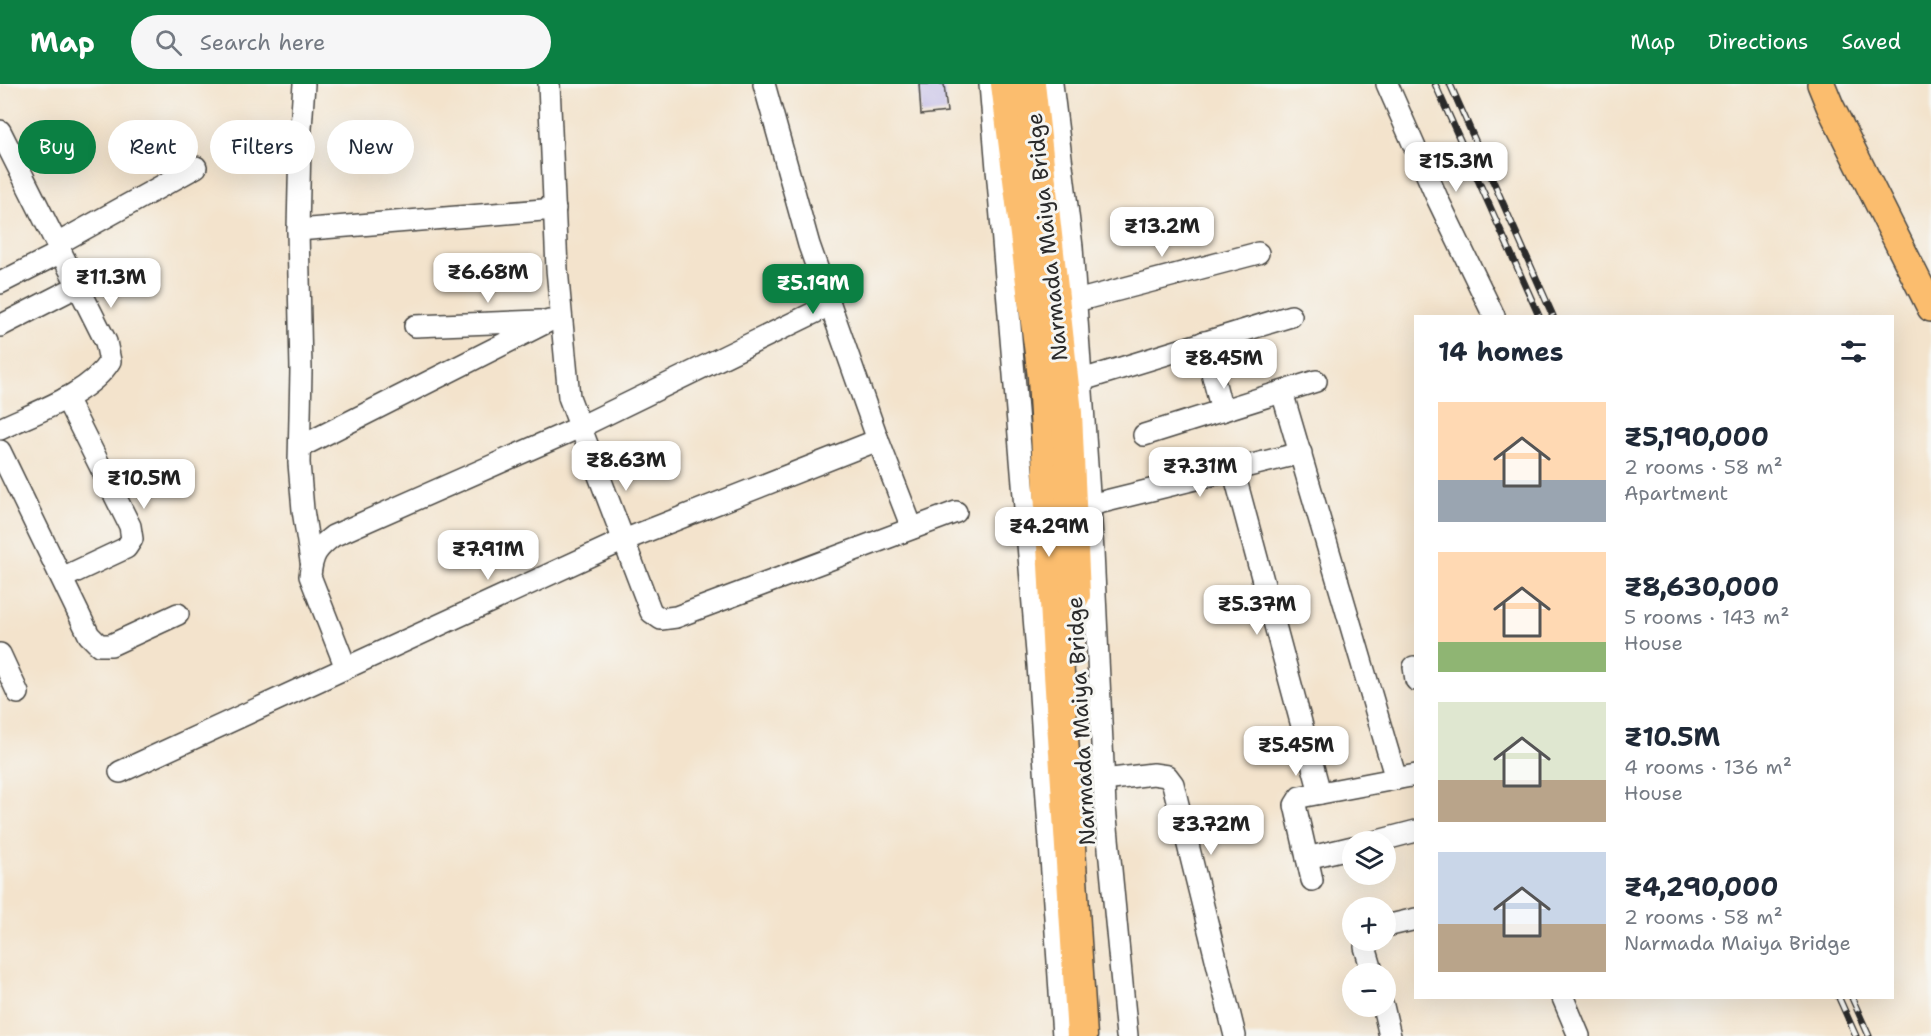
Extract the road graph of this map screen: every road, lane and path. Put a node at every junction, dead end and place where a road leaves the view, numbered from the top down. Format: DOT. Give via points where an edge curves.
graph roads {
  1 [pos="304,84"];
  2 [pos="549,84"];
  3 [pos="764,84"];
  4 [pos="990,84"];
  5 [pos="1006,84"];
  6 [pos="1030,84"];
  7 [pos="1052,84"];
  8 [pos="1387,84"];
  9 [pos="1821,84"];
  10 [pos="0,131"];
  11 [pos="7,163"];
  12 [pos="184,174"];
  13 [pos="555,209"];
  14 [pos="298,230"];
  15 [pos="59,248"];
  16 [pos="1258,253"];
  17 [pos="0,283"];
  18 [pos="78,286"];
  19 [pos="1076,301"];
  20 [pos="830,305"];
  21 [pos="1931,308"];
  22 [pos="1292,315"];
  23 [pos="1494,315"];
  24 [pos="555,320"];
  25 [pos="0,326"];
  26 [pos="415,326"];
  27 [pos="1204,342"];
  28 [pos="1082,380"];
  29 [pos="1316,381"];
  30 [pos="1282,392"];
  31 [pos="66,398"];
  32 [pos="1222,411"];
  33 [pos="580,427"];
  34 [pos="0,429"];
  35 [pos="1144,435"];
  36 [pos="878,440"];
  37 [pos="300,447"];
  38 [pos="0,451"];
  39 [pos="1301,453"];
  40 [pos="1233,470"];
  41 [pos="1090,505"];
  42 [pos="956,512"];
  43 [pos="912,528"];
  44 [pos="624,540"];
  45 [pos="311,561"];
  46 [pos="62,578"];
  47 [pos="178,614"];
  48 [pos="0,654"];
  49 [pos="346,668"];
  50 [pos="18,693"];
  51 [pos="120,772"];
  52 [pos="1406,777"];
  53 [pos="1104,780"];
  54 [pos="1320,793"];
  55 [pos="1414,832"];
  56 [pos="1396,836"];
  57 [pos="1342,850"];
  58 [pos="1307,858"];
  59 [pos="1312,880"];
  60 [pos="1414,919"];
  61 [pos="1396,924"];
  62 [pos="1563,999"];
  63 [pos="1386,1017"];
  64 [pos="1063,1036"];
  65 [pos="1082,1036"];
  66 [pos="1100,1036"];
  67 [pos="1127,1036"];
  68 [pos="1235,1036"];
  69 [pos="1390,1036"];
  70 [pos="1579,1036"];
  1 -- 14 [label="street"];
  2 -- 13 [label="street"];
  3 -- 20 [label="street"];
  4 -- 64 [label="street" via="1036,642"];
  5 -- 65 [label="highway" via="1043,377"];
  6 -- 66 [label="highway, Narmada Maiya Bridge" via="1067,413 1090,904"];
  7 -- 19 [label="street"];
  8 -- 23 [label="street"];
  9 -- 21 [label="main road"];
  10 -- 11 [label="street"];
  11 -- 15 [label="street"];
  12 -- 15 [label="street"];
  13 -- 14 [label="street"];
  13 -- 24 [label="street"];
  14 -- 37 [label="street"];
  15 -- 17 [label="street"];
  15 -- 18 [label="street"];
  16 -- 19 [label="street"];
  18 -- 25 [label="street"];
  18 -- 31 [label="street" via="106,342 110,362 102,374"];
  19 -- 28 [label="street"];
  20 -- 33 [label="street"];
  20 -- 36 [label="street"];
  22 -- 27 [label="street"];
  24 -- 26 [label="street"];
  24 -- 33 [label="street"];
  24 -- 37 [label="street"];
  27 -- 28 [label="street"];
  27 -- 32 [label="street"];
  28 -- 41 [label="street"];
  29 -- 30 [label="street"];
  30 -- 32 [label="street"];
  30 -- 39 [label="street"];
  31 -- 34 [label="street"];
  31 -- 46 [label="street" via="130,526 132,539 126,548"];
  32 -- 35 [label="street"];
  33 -- 44 [label="street"];
  33 -- 45 [label="street" via="333,536 318,548"];
  36 -- 43 [label="street"];
  36 -- 44 [label="street"];
  37 -- 45 [label="street" via="303,510"];
  38 -- 46 [label="street"];
  39 -- 40 [label="street"];
  39 -- 52 [label="street"];
  40 -- 41 [label="street"];
  40 -- 54 [label="street"];
  41 -- 53 [label="street"];
  42 -- 43 [label="street"];
  43 -- 44 [label="street" via="661,619 651,612"];
  44 -- 49 [label="street"];
  45 -- 49 [label="street" via="310,576"];
  46 -- 47 [label="street" via="89,635 99,645 111,645"];
  48 -- 50 [label="street"];
  49 -- 51 [label="street"];
  52 -- 54 [label="street"];
  53 -- 67 [label="street"];
  53 -- 68 [label="street" via="1153,774 1167,776 1173,784"];
  54 -- 58 [label="street" via="1300,797 1295,805"];
  55 -- 56 [label="street"];
  57 -- 58 [label="street"];
  58 -- 59 [label="street"];
  60 -- 61 [label="street"];
  62 -- 70 [label="street"];
  63 -- 69 [label="street"];
}
